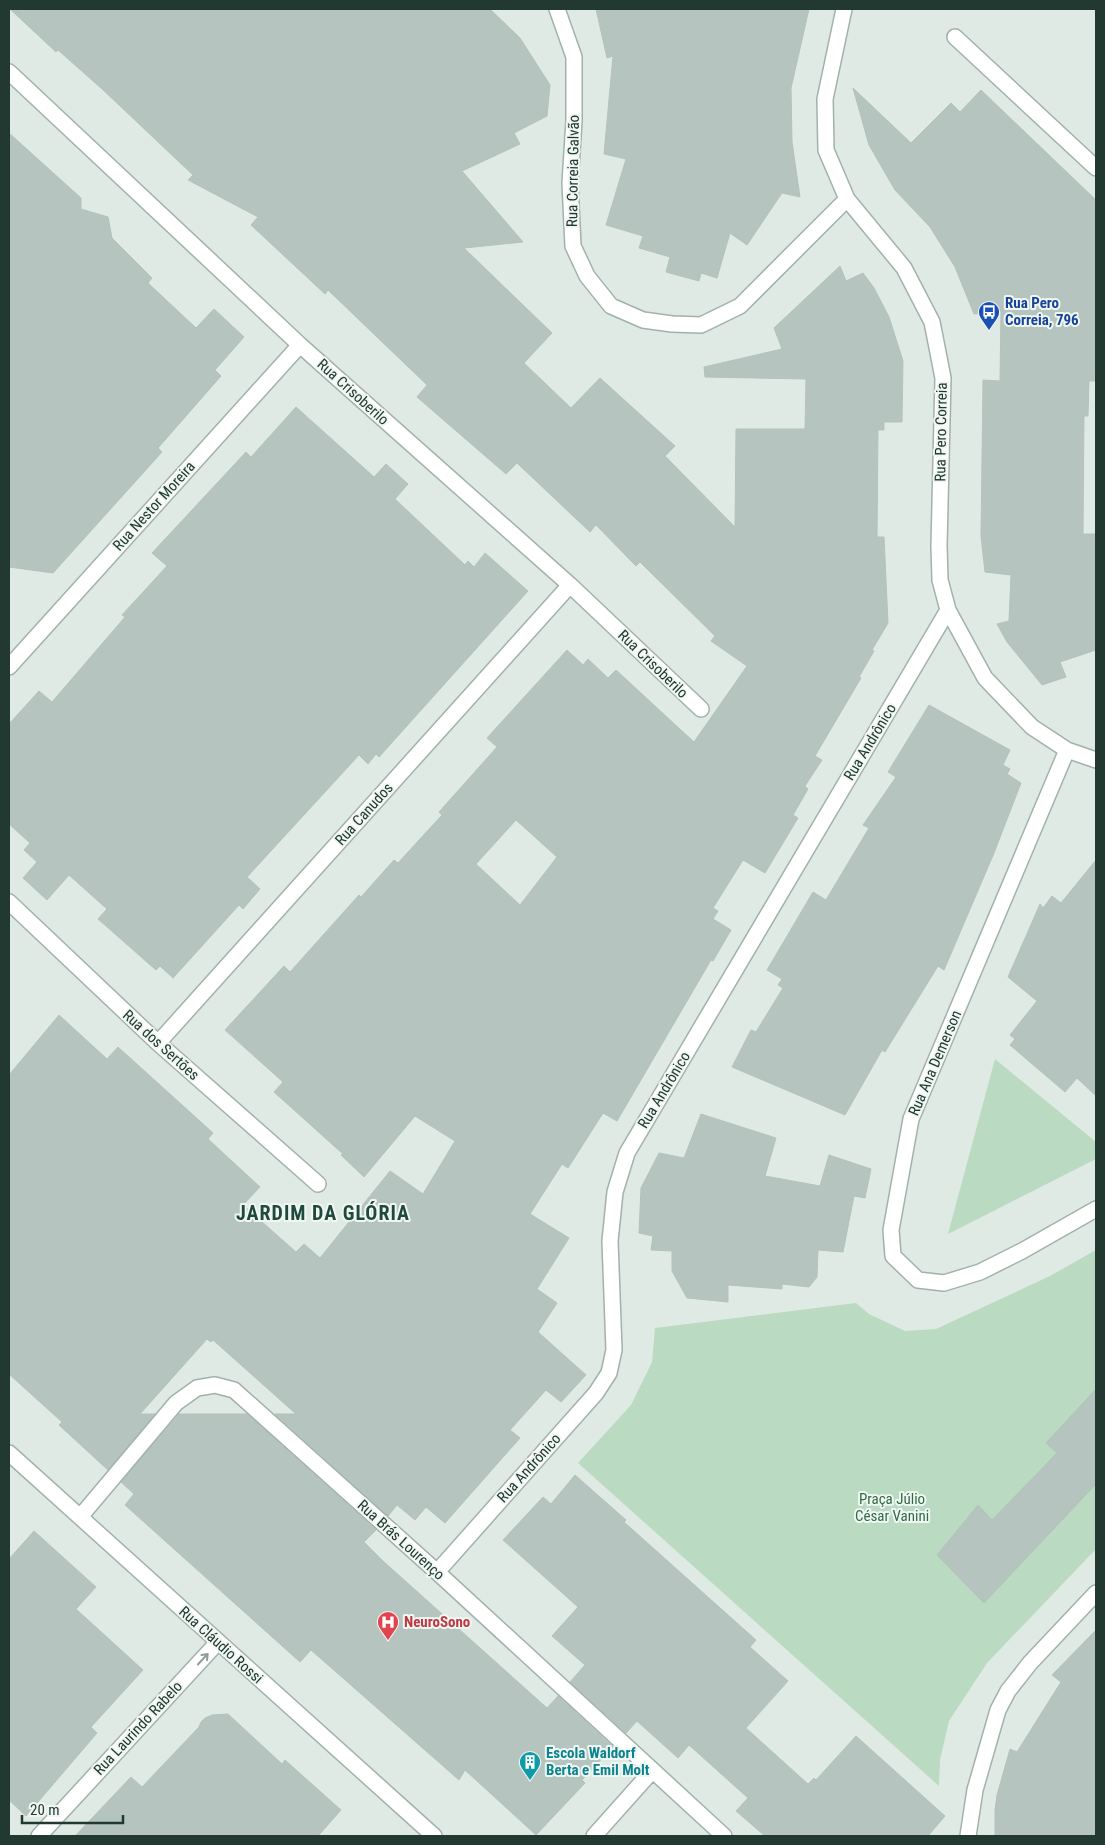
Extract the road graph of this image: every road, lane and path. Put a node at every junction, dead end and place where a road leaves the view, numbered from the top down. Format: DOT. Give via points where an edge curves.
graph roads {
  1 [pos="557,9"];
  2 [pos="844,9"];
  3 [pos="955,37"];
  4 [pos="9,72"];
  5 [pos="1096,168"];
  6 [pos="847,199"];
  7 [pos="300,345"];
  8 [pos="570,585"];
  9 [pos="948,610"];
  10 [pos="9,667"];
  11 [pos="701,710"];
  12 [pos="1067,750"];
  13 [pos="1096,760"];
  14 [pos="9,902"];
  15 [pos="158,1043"];
  16 [pos="318,1184"];
  17 [pos="1096,1209"];
  18 [pos="9,1453"];
  19 [pos="80,1517"];
  20 [pos="437,1572"];
  21 [pos="1096,1593"];
  22 [pos="218,1642"];
  23 [pos="652,1771"];
  24 [pos="39,1836"];
  25 [pos="434,1836"];
  26 [pos="594,1836"];
  27 [pos="724,1836"];
  28 [pos="968,1836"];
  1 -- 6 [label="street, Rua Correia Galvão" via="574,57 570,183 573,246 586,276 611,306 643,320 701,325 740,306"];
  2 -- 6 [label="street, Rua Pero Correia" via="824,99 826,150"];
  3 -- 5 [label="street"];
  4 -- 7 [label="street, Rua Crisoberilo"];
  6 -- 9 [label="street, Rua Pero Correia" via="904,268 932,322 943,378 939,546 940,580"];
  7 -- 8 [label="street, Rua Crisoberilo"];
  7 -- 10 [label="street, Rua Nestor Moreira"];
  8 -- 11 [label="street, Rua Crisoberilo"];
  8 -- 15 [label="street, Rua Canudos"];
  9 -- 12 [label="street, Rua Pero Correia" via="985,678 1032,727"];
  9 -- 20 [label="street, Rua Andrônico" via="626,1153 615,1192 610,1241 614,1350 609,1372 596,1393"];
  12 -- 13 [label="street, Rua Pero Correia"];
  12 -- 17 [label="street, Rua Ana Demerson" via="911,1119 891,1230 893,1256 918,1280 944,1283 980,1272"];
  14 -- 15 [label="street, Rua dos Sertões"];
  15 -- 16 [label="street, Rua dos Sertões"];
  18 -- 19 [label="street, Rua Cláudio Rossi"];
  19 -- 20 [label="street, Rua Brás Lourenço" via="176,1404 198,1388 215,1385 234,1390"];
  19 -- 22 [label="street, Rua Cláudio Rossi"];
  20 -- 23 [label="street, Rua Brás Lourenço"];
  21 -- 28 [label="street" via="1008,1691 998,1710 974,1790"];
  24 -- 22 [label="street, Rua Laurindo Rabelo, one-way"];
  22 -- 25 [label="street, Rua Cláudio Rossi"];
  23 -- 26 [label="street"];
  23 -- 27 [label="street, Rua Brás Lourenço"];
}
